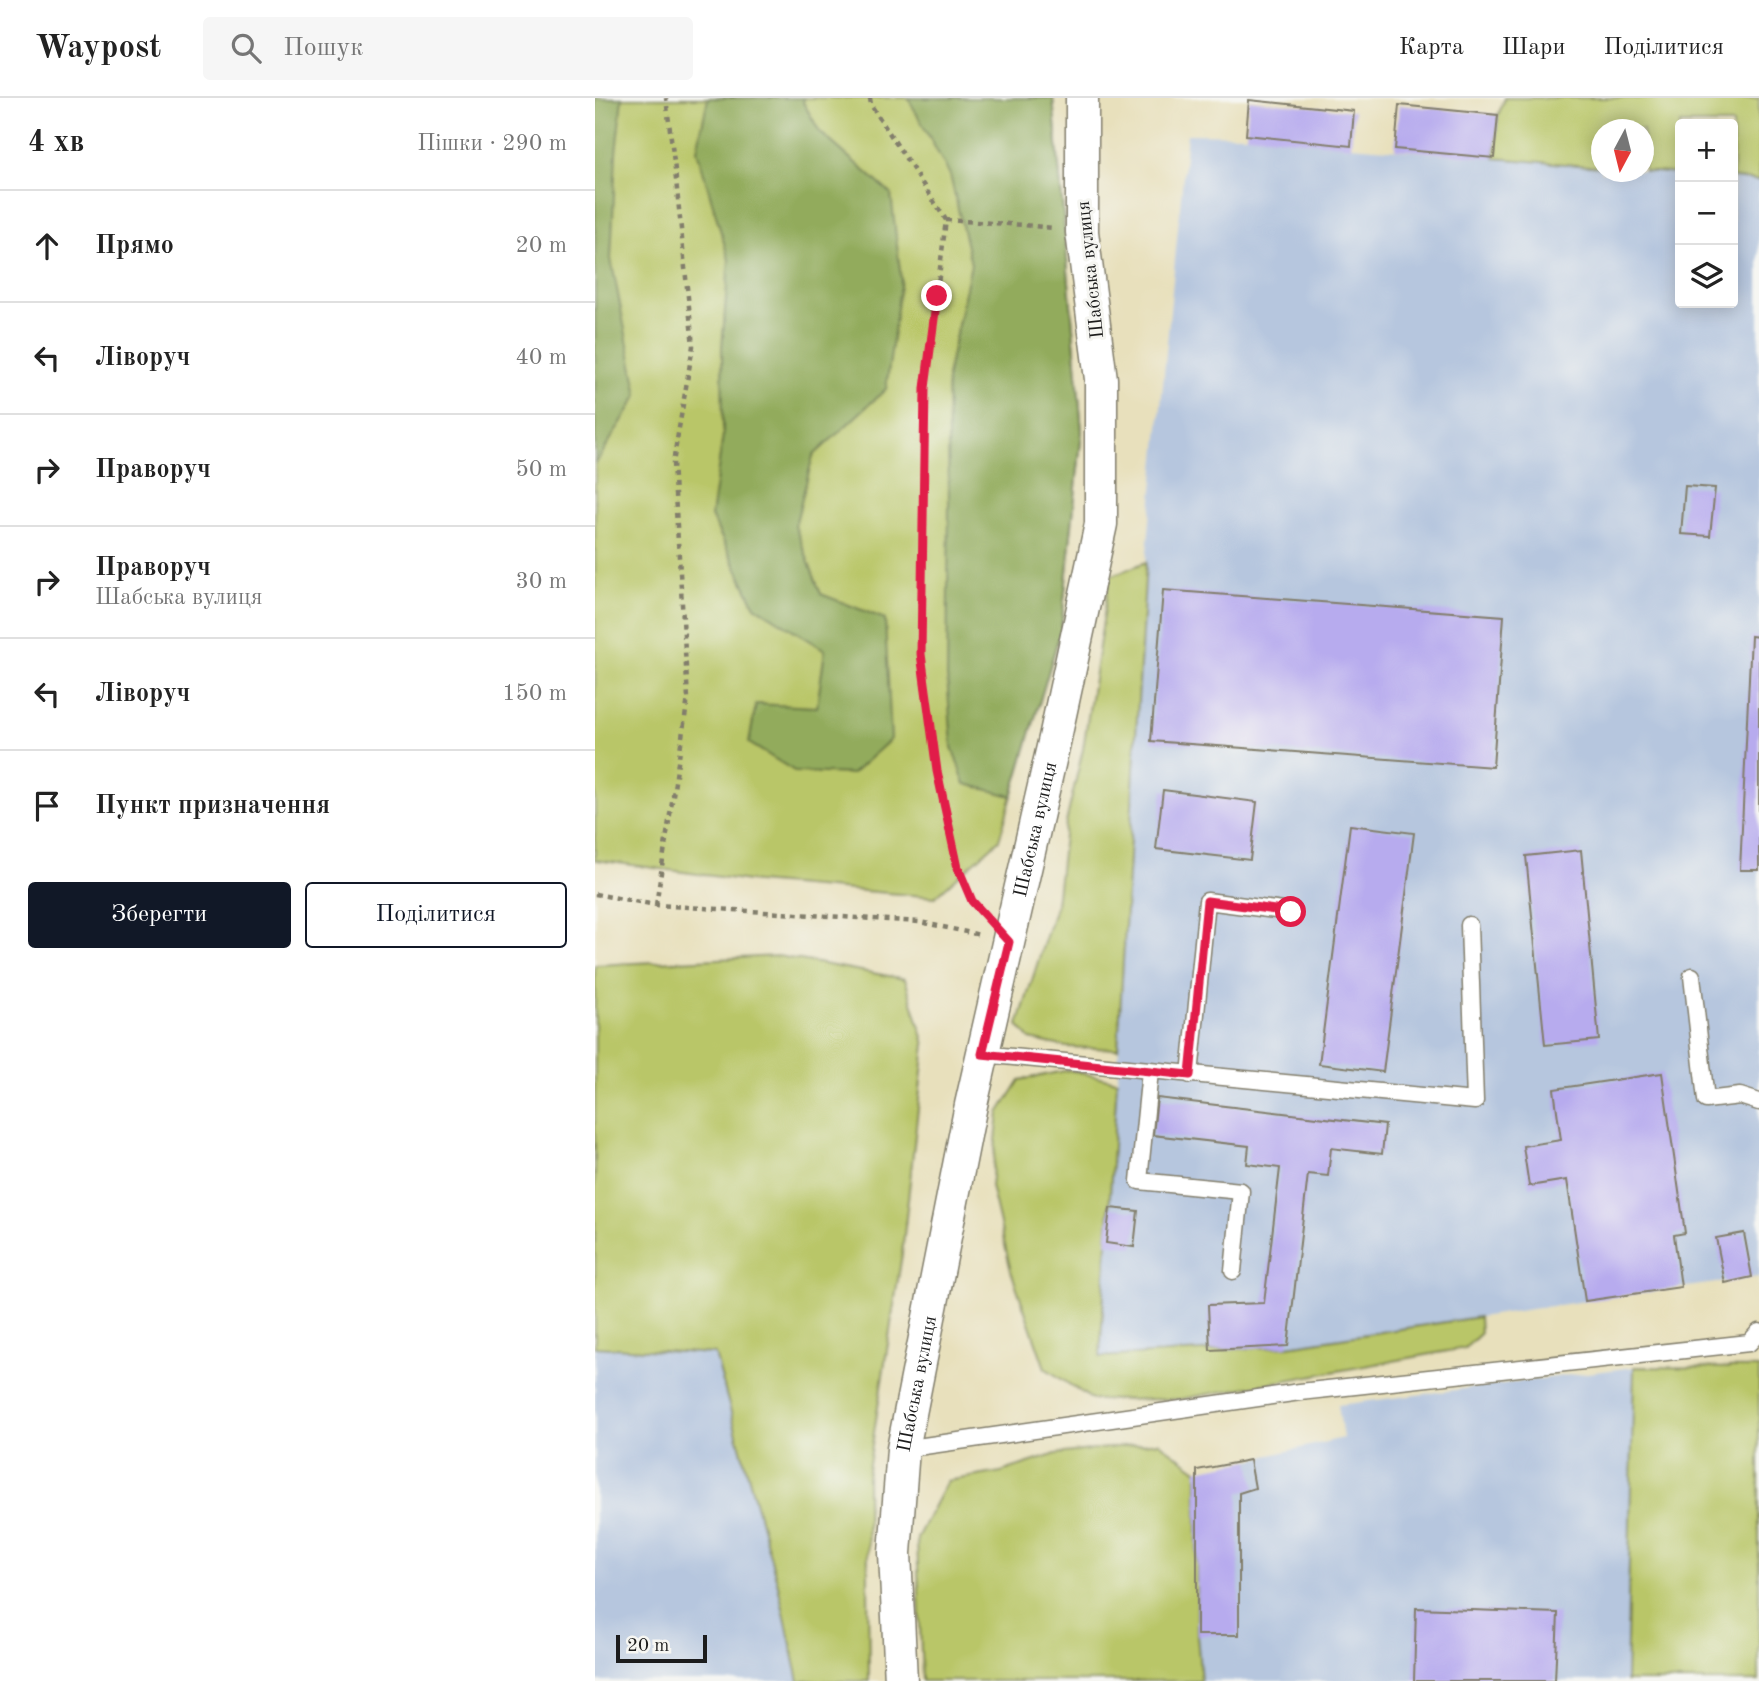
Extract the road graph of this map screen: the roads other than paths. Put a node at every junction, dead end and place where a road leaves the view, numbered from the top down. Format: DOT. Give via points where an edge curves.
graph roads {
  1 [pos="1082,98"];
  2 [pos="1291,912"];
  3 [pos="1469,925"];
  4 [pos="1692,975"];
  5 [pos="982,1054"];
  6 [pos="1150,1071"];
  7 [pos="1190,1075"];
  8 [pos="1759,1102"];
  9 [pos="1233,1271"];
  10 [pos="1759,1332"];
  11 [pos="903,1449"];
  12 [pos="901,1681"];
  1 -- 5 [label="street, Шабська вулиця" via="1082,232 1101,379 1101,524"];
  2 -- 7 [label="lane" via="1207,901"];
  3 -- 7 [label="lane" via="1475,1101"];
  4 -- 8 [label="lane" via="1706,1100 1740,1096"];
  5 -- 6 [label="lane"];
  5 -- 11 [label="street, Шабська вулиця"];
  6 -- 7 [label="lane"];
  6 -- 9 [label="lane" via="1139,1181 1241,1191"];
  10 -- 11 [label="lane" via="1749,1343 1300,1392"];
  11 -- 12 [label="street, Шабська вулиця" via="895,1553"];
}
